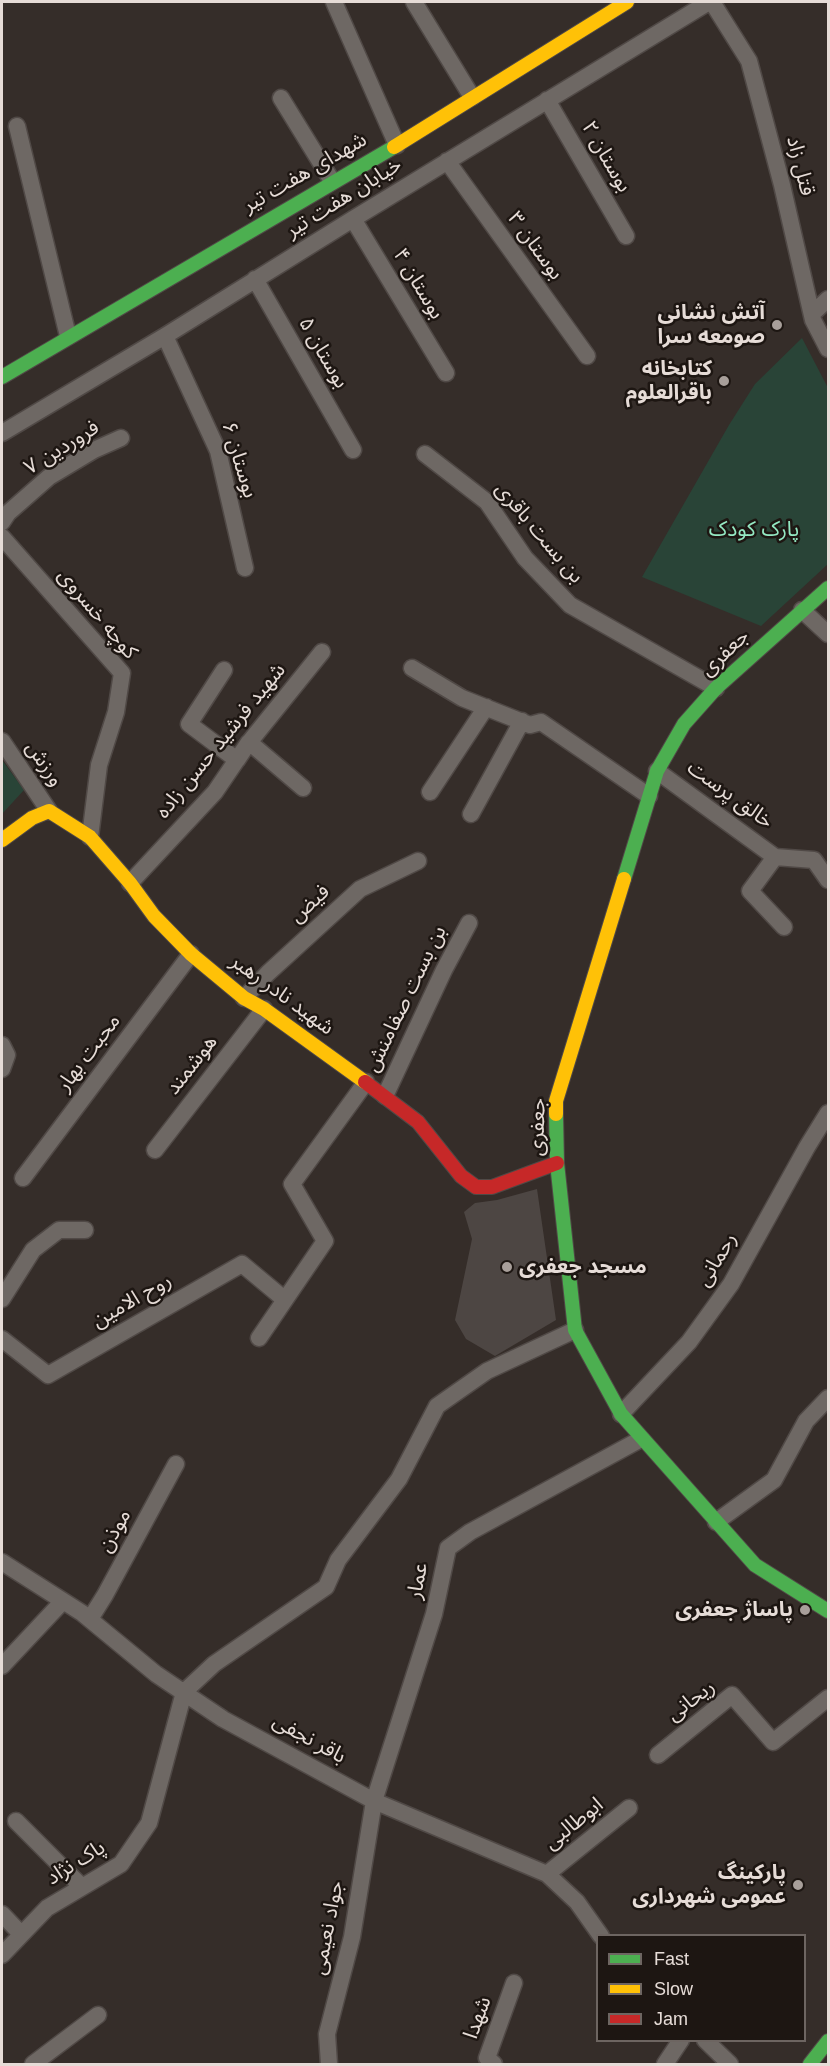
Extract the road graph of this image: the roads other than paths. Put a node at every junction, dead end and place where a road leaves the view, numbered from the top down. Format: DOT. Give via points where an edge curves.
graph roads {
  1 [pos="334,2"];
  2 [pos="414,2"];
  3 [pos="627,2"];
  4 [pos="711,2"];
  5 [pos="472,97"];
  6 [pos="281,98"];
  7 [pos="547,100"];
  8 [pos="16,126"];
  9 [pos="397,145"];
  10 [pos="447,161"];
  11 [pos="332,181"];
  12 [pos="353,219"];
  13 [pos="626,236"];
  14 [pos="255,279"];
  15 [pos="828,299"];
  16 [pos="812,314"];
  17 [pos="68,336"];
  18 [pos="165,336"];
  19 [pos="828,349"];
  20 [pos="587,357"];
  21 [pos="446,373"];
  22 [pos="2,377"];
  23 [pos="2,433"];
  24 [pos="121,438"];
  25 [pos="353,450"];
  26 [pos="425,454"];
  27 [pos="2,522"];
  28 [pos="2,537"];
  29 [pos="245,568"];
  30 [pos="828,588"];
  31 [pos="802,610"];
  32 [pos="828,634"];
  33 [pos="322,652"];
  34 [pos="412,668"];
  35 [pos="224,670"];
  36 [pos="716,688"];
  37 [pos="486,707"];
  38 [pos="522,722"];
  39 [pos="2,741"];
  40 [pos="249,742"];
  41 [pos="237,760"];
  42 [pos="657,771"];
  43 [pos="303,788"];
  44 [pos="430,792"];
  45 [pos="649,796"];
  46 [pos="49,811"];
  47 [pos="471,814"];
  48 [pos="90,837"];
  49 [pos="2,840"];
  50 [pos="775,856"];
  51 [pos="418,861"];
  52 [pos="828,880"];
  53 [pos="130,883"];
  54 [pos="469,923"];
  55 [pos="784,927"];
  56 [pos="191,954"];
  57 [pos="244,998"];
  58 [pos="264,1009"];
  59 [pos="2,1045"];
  60 [pos="2,1069"];
  61 [pos="366,1082"];
  62 [pos="385,1096"];
  63 [pos="828,1113"];
  64 [pos="156,1150"];
  65 [pos="556,1163"];
  66 [pos="23,1178"];
  67 [pos="85,1230"];
  68 [pos="2,1299"];
  69 [pos="284,1299"];
  70 [pos="574,1330"];
  71 [pos="259,1338"];
  72 [pos="2,1339"];
  73 [pos="828,1398"];
  74 [pos="621,1414"];
  75 [pos="641,1439"];
  76 [pos="176,1464"];
  77 [pos="716,1522"];
  78 [pos="2,1562"];
  79 [pos="63,1601"];
  80 [pos="828,1611"];
  81 [pos="90,1619"];
  82 [pos="2,1666"];
  83 [pos="184,1692"];
  84 [pos="828,1698"];
  85 [pos="658,1755"];
  86 [pos="374,1801"];
  87 [pos="629,1808"];
  88 [pos="16,1821"];
  89 [pos="547,1874"];
  90 [pos="81,1886"];
  91 [pos="2,1914"];
  92 [pos="21,1934"];
  93 [pos="600,1934"];
  94 [pos="2,1955"];
  95 [pos="514,1983"];
  96 [pos="98,2015"];
  97 [pos="680,2042"];
  98 [pos="707,2042"];
  99 [pos="828,2042"];
  100 [pos="33,2064"];
  101 [pos="329,2064"];
  102 [pos="494,2064"];
  103 [pos="665,2064"];
  104 [pos="730,2064"];
  105 [pos="810,2064"];
  1 -- 9 [label="street"];
  2 -- 5 [label="street"];
  3 -- 5 [label="street, شهدای هفت تیر"];
  4 -- 7 [label="street, خیابان هفت تیر"];
  4 -- 16 [label="street, قتل زاد" via="749,60"];
  5 -- 9 [label="street, شهدای هفت تیر"];
  6 -- 11 [label="street"];
  7 -- 10 [label="street, خیابان هفت تیر"];
  7 -- 13 [label="street, بوستان ۲"];
  8 -- 17 [label="street"];
  9 -- 11 [label="street, شهدای هفت تیر"];
  10 -- 12 [label="street, خیابان هفت تیر"];
  10 -- 20 [label="street, بوستان ۳"];
  11 -- 17 [label="street, شهدای هفت تیر"];
  12 -- 14 [label="street, خیابان هفت تیر"];
  12 -- 21 [label="street, بوستان ۴"];
  14 -- 18 [label="street, خیابان هفت تیر"];
  14 -- 25 [label="street, بوستان ۵"];
  15 -- 16 [label="street"];
  16 -- 19 [label="street, قتل زاد"];
  17 -- 22 [label="street, شهدای هفت تیر"];
  18 -- 23 [label="street, خیابان هفت تیر"];
  18 -- 29 [label="street, بوستان ۶" via="218,451"];
  24 -- 27 [label="street, فروردین ۷" via="49,477"];
  26 -- 36 [label="street, بن بست باقری" via="488,502 525,558 570,605"];
  28 -- 48 [label="street, کوچه خسروی" via="122,673 116,712 99,765"];
  30 -- 31 [label="street, جعفری"];
  31 -- 32 [label="street"];
  31 -- 36 [label="street, جعفری"];
  33 -- 40 [label="street, شهید فرشید حسن زاده"];
  34 -- 37 [label="street" via="462,698"];
  35 -- 41 [label="street" via="189,724"];
  36 -- 42 [label="street, جعفری" via="684,724"];
  37 -- 38 [label="street"];
  37 -- 44 [label="street"];
  38 -- 45 [label="street" via="541,722"];
  38 -- 47 [label="street"];
  39 -- 46 [label="street, ورزش"];
  40 -- 41 [label="street, شهید فرشید حسن زاده"];
  40 -- 43 [label="street"];
  41 -- 53 [label="street, شهید فرشید حسن زاده" via="214,792"];
  42 -- 45 [label="street, جعفری"];
  42 -- 50 [label="street, خالق پرست"];
  45 -- 65 [label="street, جعفری" via="556,1101"];
  46 -- 48 [label="street, شهید نادر رهبر"];
  46 -- 49 [label="street"];
  48 -- 53 [label="street, شهید نادر رهبر"];
  50 -- 52 [label="street" via="814,860"];
  50 -- 55 [label="street" via="750,891"];
  51 -- 57 [label="street, فیض" via="360,889"];
  53 -- 56 [label="street, شهید نادر رهبر" via="154,916"];
  54 -- 62 [label="street, بن بست صفامنش"];
  56 -- 57 [label="street, شهید نادر رهبر"];
  56 -- 66 [label="street, محبت بهار"];
  57 -- 58 [label="street, شهید نادر رهبر"];
  58 -- 61 [label="street, شهید نادر رهبر"];
  58 -- 64 [label="street, هوشمند"];
  59 -- 60 [label="street" via="7,1055"];
  61 -- 62 [label="street, شهید نادر رهبر"];
  61 -- 69 [label="street" via="292,1184 325,1241"];
  62 -- 65 [label="street, شهید نادر رهبر" via="418,1122 461,1176 476,1187 492,1187"];
  63 -- 74 [label="street, رحمانی" via="731,1284 689,1342"];
  65 -- 70 [label="street, جعفری"];
  67 -- 68 [label="street" via="59,1230 33,1250"];
  69 -- 71 [label="street"];
  69 -- 72 [label="street, روح الامین" via="242,1264 48,1375"];
  70 -- 74 [label="street, جعفری"];
  70 -- 83 [label="street" via="487,1371 437,1406 399,1479 338,1560 326,1587 214,1664"];
  73 -- 77 [label="street" via="806,1421 774,1480"];
  74 -- 75 [label="street, جعفری"];
  75 -- 77 [label="street, جعفری"];
  75 -- 86 [label="street, عمار" via="470,1532 448,1548 434,1614"];
  76 -- 81 [label="street, موذن"];
  77 -- 80 [label="street, جعفری" via="755,1565"];
  78 -- 79 [label="street, باقر نجفی"];
  79 -- 81 [label="street, باقر نجفی"];
  79 -- 82 [label="street"];
  81 -- 83 [label="street, باقر نجفی"];
  83 -- 86 [label="street, باقر نجفی" via="223,1719"];
  83 -- 90 [label="street, پاک نژاد" via="149,1823 121,1864"];
  84 -- 85 [label="street, ریحانی" via="773,1742 732,1695"];
  86 -- 89 [label="street, باقر نجفی"];
  86 -- 101 [label="street, جواد نعیمی" via="352,1937 327,2034"];
  87 -- 89 [label="street, ابوطالبی"];
  88 -- 90 [label="street"];
  89 -- 93 [label="street, باقر نجفی" via="577,1902"];
  90 -- 92 [label="street, پاک نژاد" via="47,1908"];
  91 -- 92 [label="street"];
  92 -- 94 [label="street, پاک نژاد"];
  95 -- 102 [label="street, شهدا" via="487,2058"];
  96 -- 100 [label="street"];
  97 -- 103 [label="street"];
  98 -- 104 [label="street"];
  99 -- 105 [label="street"];
}
